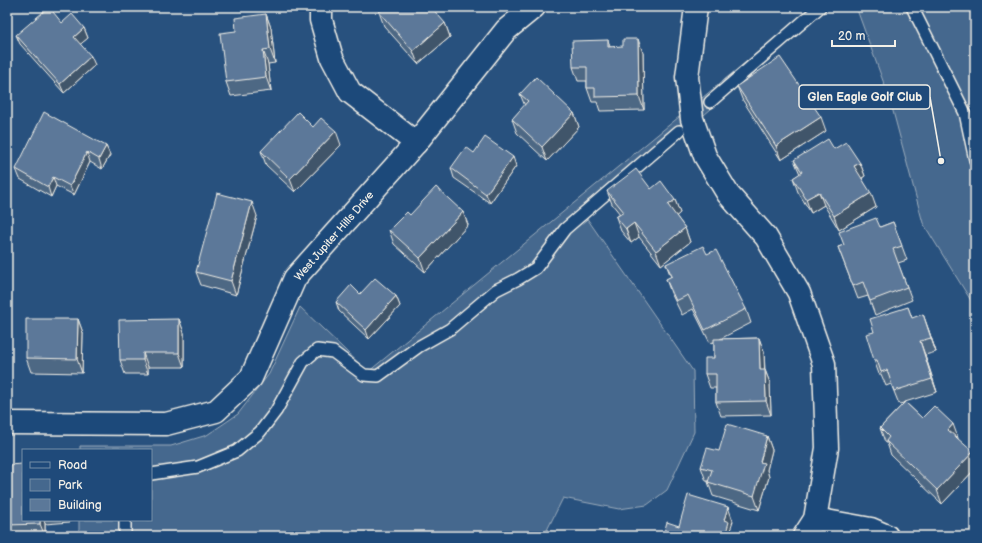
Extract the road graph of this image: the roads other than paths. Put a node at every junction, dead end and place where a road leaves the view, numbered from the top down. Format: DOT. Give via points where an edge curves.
graph roads {
  1 [pos="322,7"];
  2 [pos="534,7"];
  3 [pos="696,7"];
  4 [pos="820,7"];
  5 [pos="912,7"];
  6 [pos="710,102"];
  7 [pos="679,131"];
  8 [pos="416,143"];
  9 [pos="975,160"];
  10 [pos="7,423"];
  11 [pos="152,474"];
  12 [pos="124,521"];
  13 [pos="810,527"];
  14 [pos="125,536"];
  15 [pos="888,536"];
  1 -- 8 [label="street" via="321,20 332,58 350,92"];
  2 -- 8 [label="street, West Jupiter Hills Drive" via="506,30"];
  3 -- 13 [label="street" via="687,77 692,119 705,156 728,194 766,237 799,294 824,364 827,448"];
  4 -- 6 [label="lane"];
  5 -- 9 [label="lane" via="965,113"];
  7 -- 11 [label="lane" via="565,230 536,268 496,290 450,329 418,347 378,376 364,375 333,352 316,350 303,362 276,411 260,432 237,451 198,467"];
  8 -- 10 [label="street, West Jupiter Hills Drive" via="295,278 251,378 216,411 166,424"];
  12 -- 14 [label="lane"];
  13 -- 15 [label="street" via="871,529"];
}
